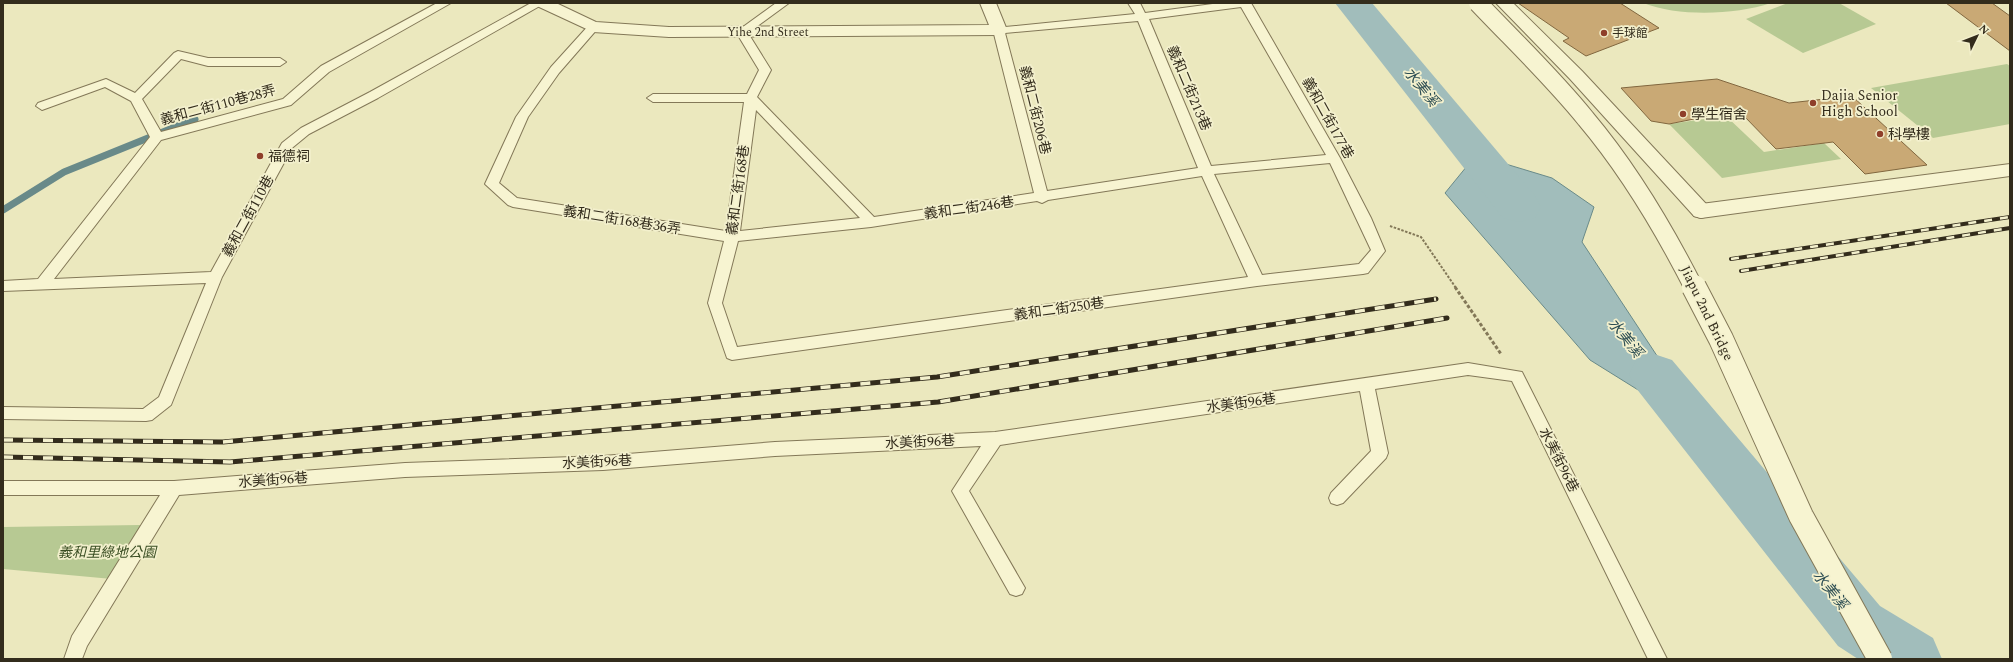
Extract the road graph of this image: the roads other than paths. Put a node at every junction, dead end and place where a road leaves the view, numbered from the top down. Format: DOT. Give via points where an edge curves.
graph roads {
  1 [pos="445,3"];
  2 [pos="539,3"];
  3 [pos="543,3"];
  4 [pos="783,3"];
  5 [pos="988,3"];
  6 [pos="1134,3"];
  7 [pos="1245,3"];
  8 [pos="1478,3"];
  9 [pos="1504,3"];
  10 [pos="1142,17"];
  11 [pos="593,27"];
  12 [pos="999,30"];
  13 [pos="742,32"];
  14 [pos="280,62"];
  15 [pos="653,98"];
  16 [pos="751,98"];
  17 [pos="136,99"];
  18 [pos="42,106"];
  19 [pos="157,137"];
  20 [pos="1334,158"];
  21 [pos="2010,170"];
  22 [pos="1206,171"];
  23 [pos="1042,198"];
  24 [pos="871,222"];
  25 [pos="732,237"];
  26 [pos="1378,251"];
  27 [pos="215,277"];
  28 [pos="1257,281"];
  29 [pos="42,284"];
  30 [pos="3,286"];
  31 [pos="732,354"];
  32 [pos="1366,384"];
  33 [pos="3,413"];
  34 [pos="995,439"];
  35 [pos="3,488"];
  36 [pos="174,488"];
  37 [pos="1337,498"];
  38 [pos="1016,588"];
  39 [pos="73,659"];
  40 [pos="1658,659"];
  41 [pos="1880,659"];
  1 -- 19 [label="lane, 義和二街110巷28弄" via="325,69 286,102"];
  2 -- 27 [label="lane, 義和二街110巷" via="415,74 305,131 287,146"];
  3 -- 11 [label="street, Yihe 2nd Street"];
  4 -- 13 [label="lane"];
  5 -- 12 [label="street"];
  6 -- 10 [label="lane, 義和二街213巷"];
  7 -- 10 [label="lane"];
  7 -- 20 [label="lane, 義和二街177巷"];
  8 -- 41 [label="street, Jiapu 2nd Bridge, bridge" via="1586,118 1612,152 1668,237 1721,339 1801,516"];
  9 -- 21 [label="street" via="1576,75 1701,211"];
  10 -- 12 [label="lane"];
  10 -- 22 [label="lane, 義和二街213巷"];
  11 -- 13 [label="street, Yihe 2nd Street" via="669,32"];
  11 -- 25 [label="lane, 義和二街168巷36弄" via="555,70 522,117 492,184 513,202"];
  12 -- 13 [label="street, Yihe 2nd Street"];
  12 -- 23 [label="lane, 義和二街206巷"];
  13 -- 16 [label="lane, 義和二街168巷" via="765,70"];
  14 -- 17 [label="lane, 義和二街110巷28弄" via="208,62 178,55"];
  15 -- 16 [label="lane"];
  16 -- 24 [label="lane"];
  16 -- 25 [label="lane, 義和二街168巷"];
  17 -- 18 [label="lane" via="106,83"];
  17 -- 19 [label="lane, 義和二街110巷28弄"];
  19 -- 29 [label="lane"];
  20 -- 22 [label="lane"];
  20 -- 26 [label="lane, 義和二街177巷"];
  22 -- 23 [label="lane, 義和二街246巷"];
  22 -- 28 [label="lane, 義和二街213巷"];
  23 -- 24 [label="lane, 義和二街246巷"];
  24 -- 25 [label="lane, 義和二街246巷"];
  25 -- 31 [label="lane, 義和二街168巷" via="715,304"];
  26 -- 28 [label="lane, 義和二街250巷" via="1363,269"];
  27 -- 29 [label="lane"];
  27 -- 33 [label="lane, 義和二街110巷" via="165,402 146,415"];
  28 -- 31 [label="lane, 義和二街250巷"];
  29 -- 30 [label="lane"];
  32 -- 34 [label="lane, 水美街96巷"];
  32 -- 37 [label="lane" via="1380,453"];
  32 -- 40 [label="lane, 水美街96巷" via="1468,369 1517,376"];
  34 -- 36 [label="lane, 水美街96巷" via="775,448 604,463 404,470"];
  34 -- 38 [label="lane" via="960,491"];
  35 -- 36 [label="lane, 水美街96巷"];
  36 -- 39 [label="lane" via="79,642"];
}
